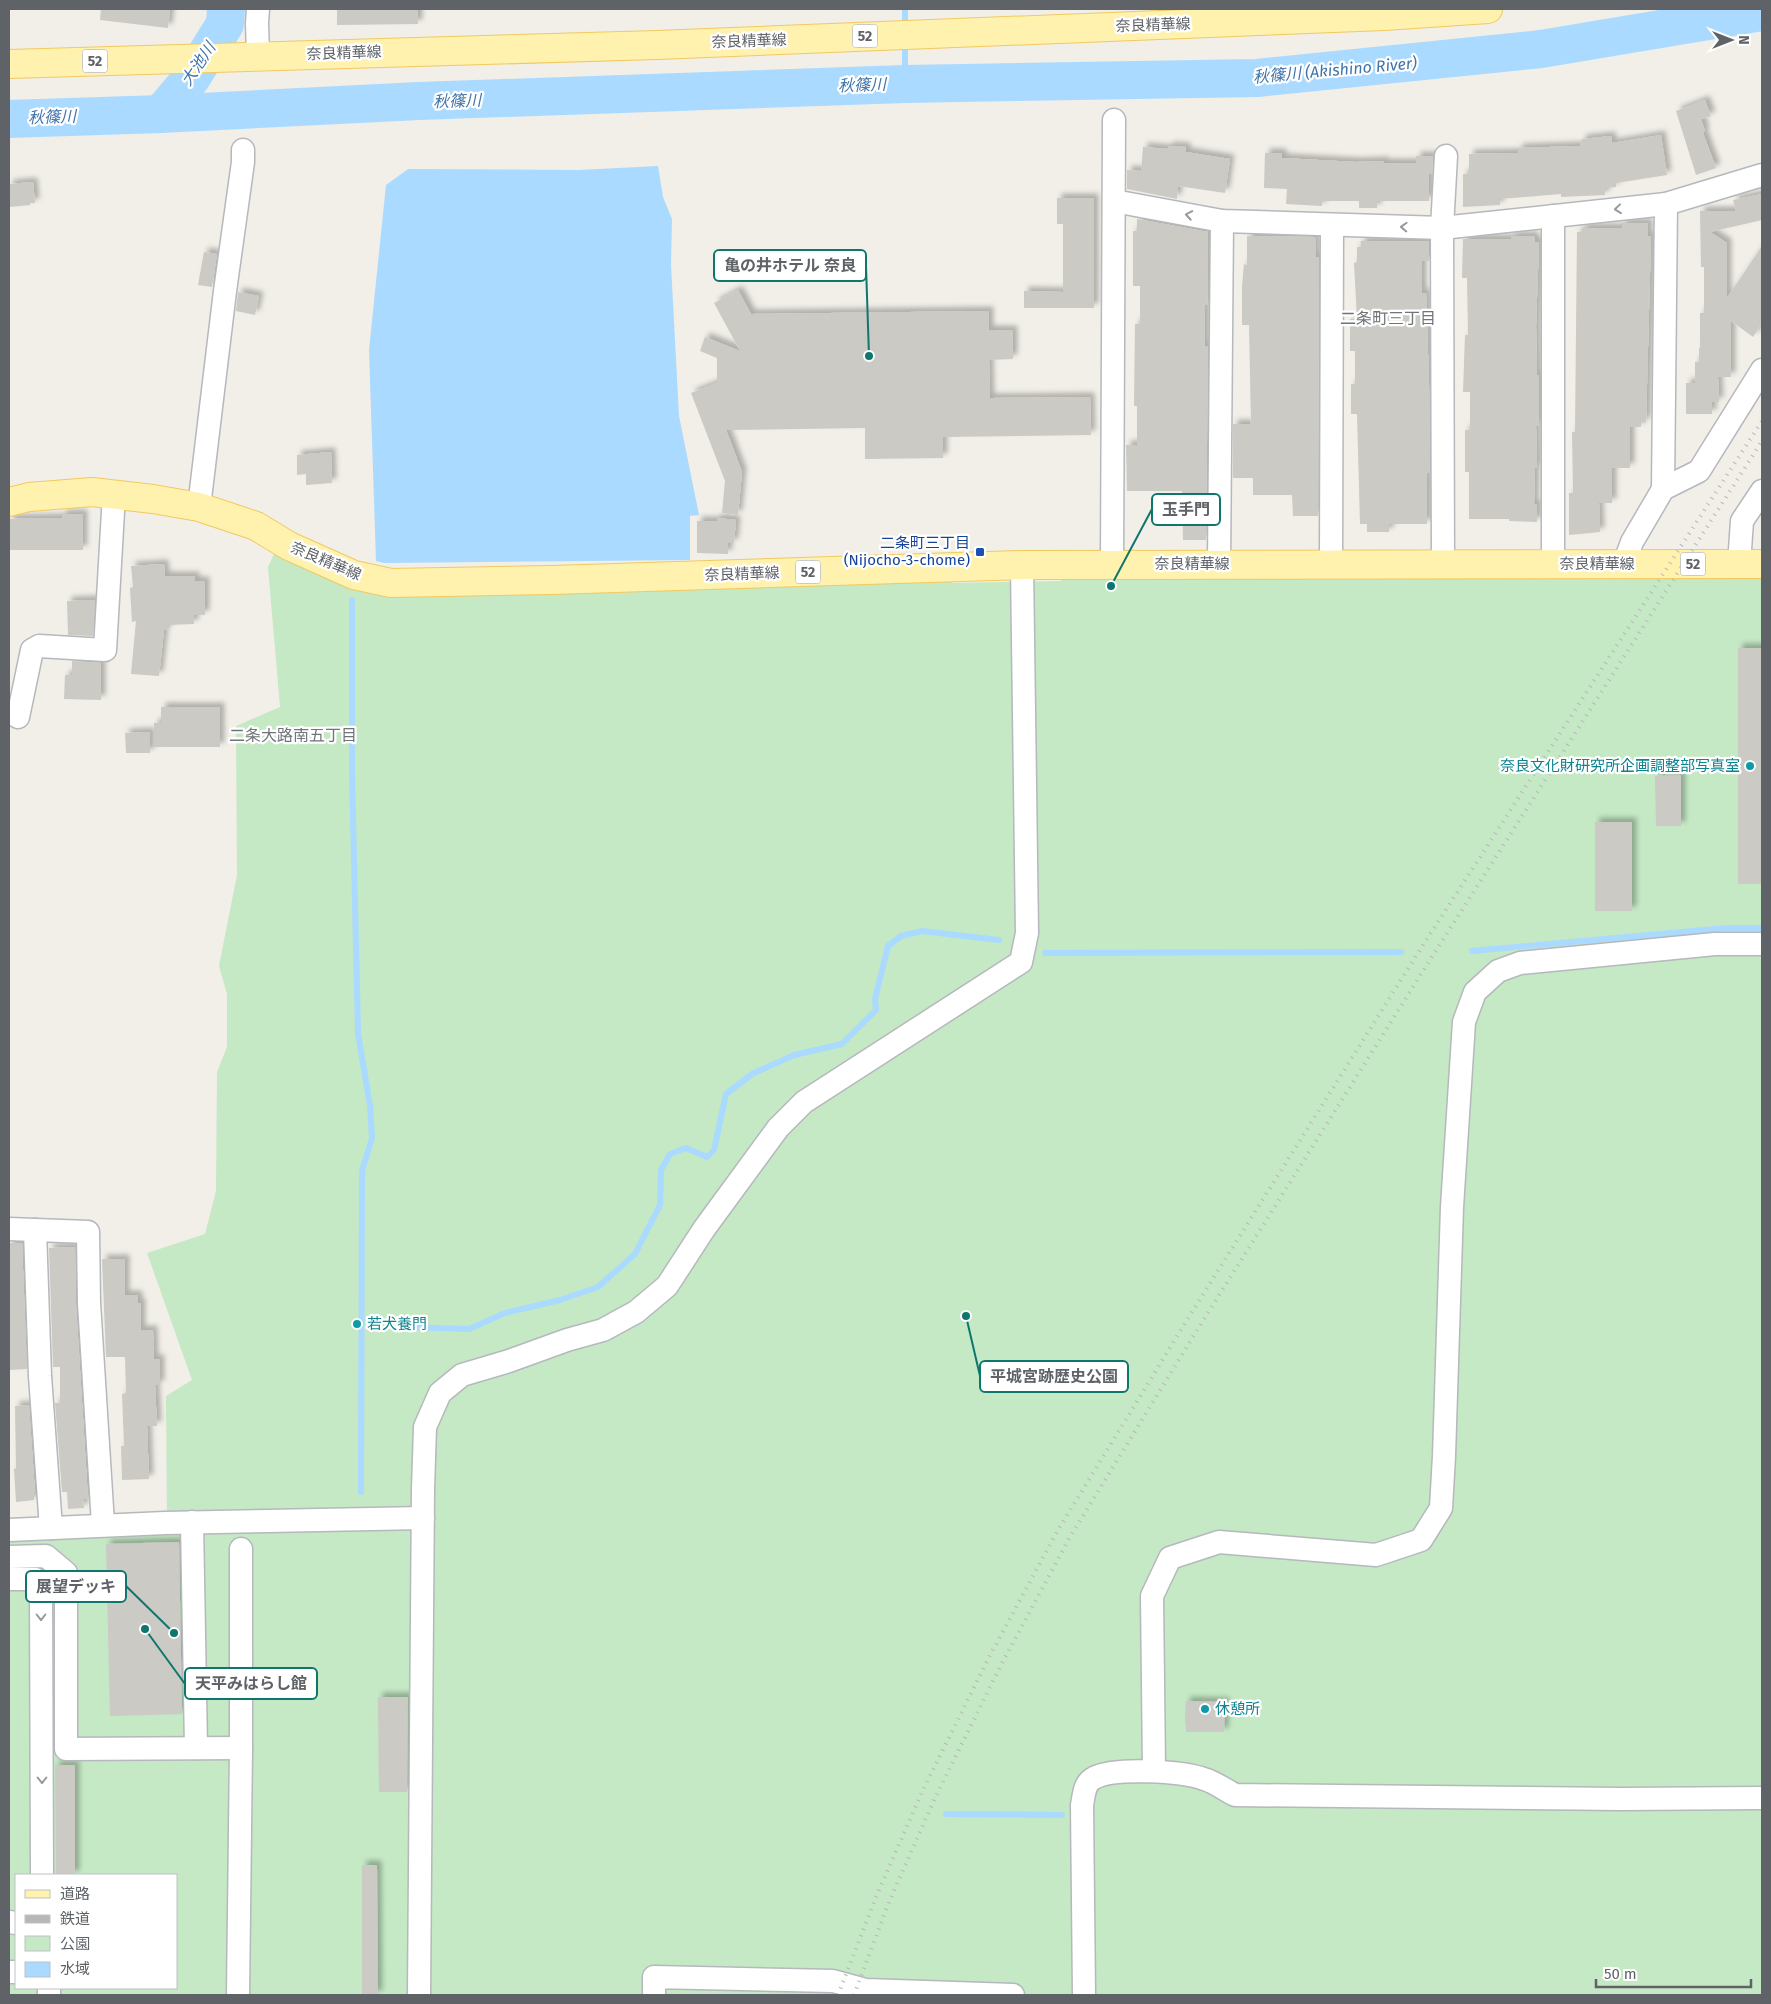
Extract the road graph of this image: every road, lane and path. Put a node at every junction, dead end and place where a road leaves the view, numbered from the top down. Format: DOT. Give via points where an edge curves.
graph roads {
  1 [pos="258,9"];
  2 [pos="1488,9"];
  3 [pos="250,56"];
  4 [pos="9,64"];
  5 [pos="1114,120"];
  6 [pos="242,150"];
  7 [pos="1446,156"];
  8 [pos="1762,175"];
  9 [pos="1114,201"];
  10 [pos="1666,204"];
  11 [pos="1553,216"];
  12 [pos="1222,221"];
  13 [pos="1332,225"];
  14 [pos="1442,228"];
  15 [pos="1762,370"];
  16 [pos="1663,489"];
  17 [pos="1762,491"];
  18 [pos="114,494"];
  19 [pos="9,502"];
  20 [pos="199,507"];
  21 [pos="1331,563"];
  22 [pos="1112,564"];
  23 [pos="1219,564"];
  24 [pos="1443,564"];
  25 [pos="1553,564"];
  26 [pos="1624,564"];
  27 [pos="1751,564"];
  28 [pos="1022,565"];
  29 [pos="18,717"];
  30 [pos="1762,944"];
  31 [pos="9,1229"];
  32 [pos="35,1230"];
  33 [pos="423,1518"];
  34 [pos="192,1522"];
  35 [pos="103,1524"];
  36 [pos="51,1528"];
  37 [pos="9,1530"];
  38 [pos="241,1549"];
  39 [pos="9,1557"];
  40 [pos="9,1579"];
  41 [pos="196,1748"];
  42 [pos="241,1748"];
  43 [pos="1154,1770"];
  44 [pos="1762,1798"];
  45 [pos="42,1874"];
  46 [pos="238,1995"];
  47 [pos="419,1995"];
  48 [pos="654,1995"];
  49 [pos="1014,1995"];
  50 [pos="1084,1995"];
  1 -- 3 [label="street"];
  2 -- 3 [label="main road, 奈良精華線 / 52" via="1364,17 657,45"];
  3 -- 4 [label="main road, 奈良精華線 / 52"];
  5 -- 9 [label="street"];
  6 -- 20 [label="street"];
  7 -- 14 [label="street"];
  8 -- 10 [label="street"];
  12 -- 9 [label="street, one-way"];
  9 -- 22 [label="street"];
  10 -- 11 [label="street, one-way"];
  10 -- 16 [label="street"];
  11 -- 14 [label="street"];
  11 -- 25 [label="street"];
  12 -- 13 [label="street"];
  12 -- 23 [label="street"];
  14 -- 13 [label="street, one-way"];
  13 -- 21 [label="street"];
  14 -- 24 [label="street"];
  15 -- 16 [label="street" via="1698,471"];
  16 -- 26 [label="street" via="1632,542"];
  17 -- 27 [label="street" via="1742,521"];
  18 -- 19 [label="main road, 奈良精華線 / 52" via="63,494"];
  18 -- 20 [label="main road, 奈良精華線 / 52"];
  18 -- 29 [label="street" via="105,650 39,646 32,650"];
  20 -- 28 [label="main road, 奈良精華線 / 52" via="256,526 290,546 354,575 391,583"];
  21 -- 23 [label="main road, 奈良精華線 / 52"];
  21 -- 24 [label="main road, 奈良精華線 / 52"];
  22 -- 23 [label="main road, 奈良精華線 / 52"];
  22 -- 28 [label="main road, 奈良精華線 / 52"];
  24 -- 25 [label="main road, 奈良精華線 / 52"];
  25 -- 26 [label="main road, 奈良精華線 / 52"];
  26 -- 27 [label="main road, 奈良精華線 / 52"];
  28 -- 33 [label="street" via="1028,933 1021,962 804,1102 778,1128 704,1229 668,1286 636,1312 603,1330 462,1375 440,1393 425,1427"];
  30 -- 43 [label="street" via="1715,944 1520,963 1498,971 1475,992 1464,1022 1452,1207 1441,1508 1421,1540 1376,1555 1219,1542 1170,1558 1152,1596"];
  31 -- 32 [label="street"];
  32 -- 35 [label="street" via="88,1232 94,1402"];
  32 -- 36 [label="street" via="40,1376"];
  33 -- 34 [label="street"];
  33 -- 47 [label="street"];
  34 -- 35 [label="street"];
  34 -- 41 [label="street"];
  35 -- 36 [label="street"];
  36 -- 37 [label="street"];
  38 -- 42 [label="street"];
  39 -- 41 [label="street" via="46,1556 66,1573 66,1749"];
  40 -- 45 [label="street, one-way" via="35,1579 41,1590"];
  41 -- 42 [label="street"];
  42 -- 46 [label="street"];
  43 -- 44 [label="street" via="1204,1779 1235,1795"];
  43 -- 50 [label="street" via="1093,1778 1084,1788"];
  48 -- 49 [label="street" via="654,1977 833,1981 866,1990"];
}
